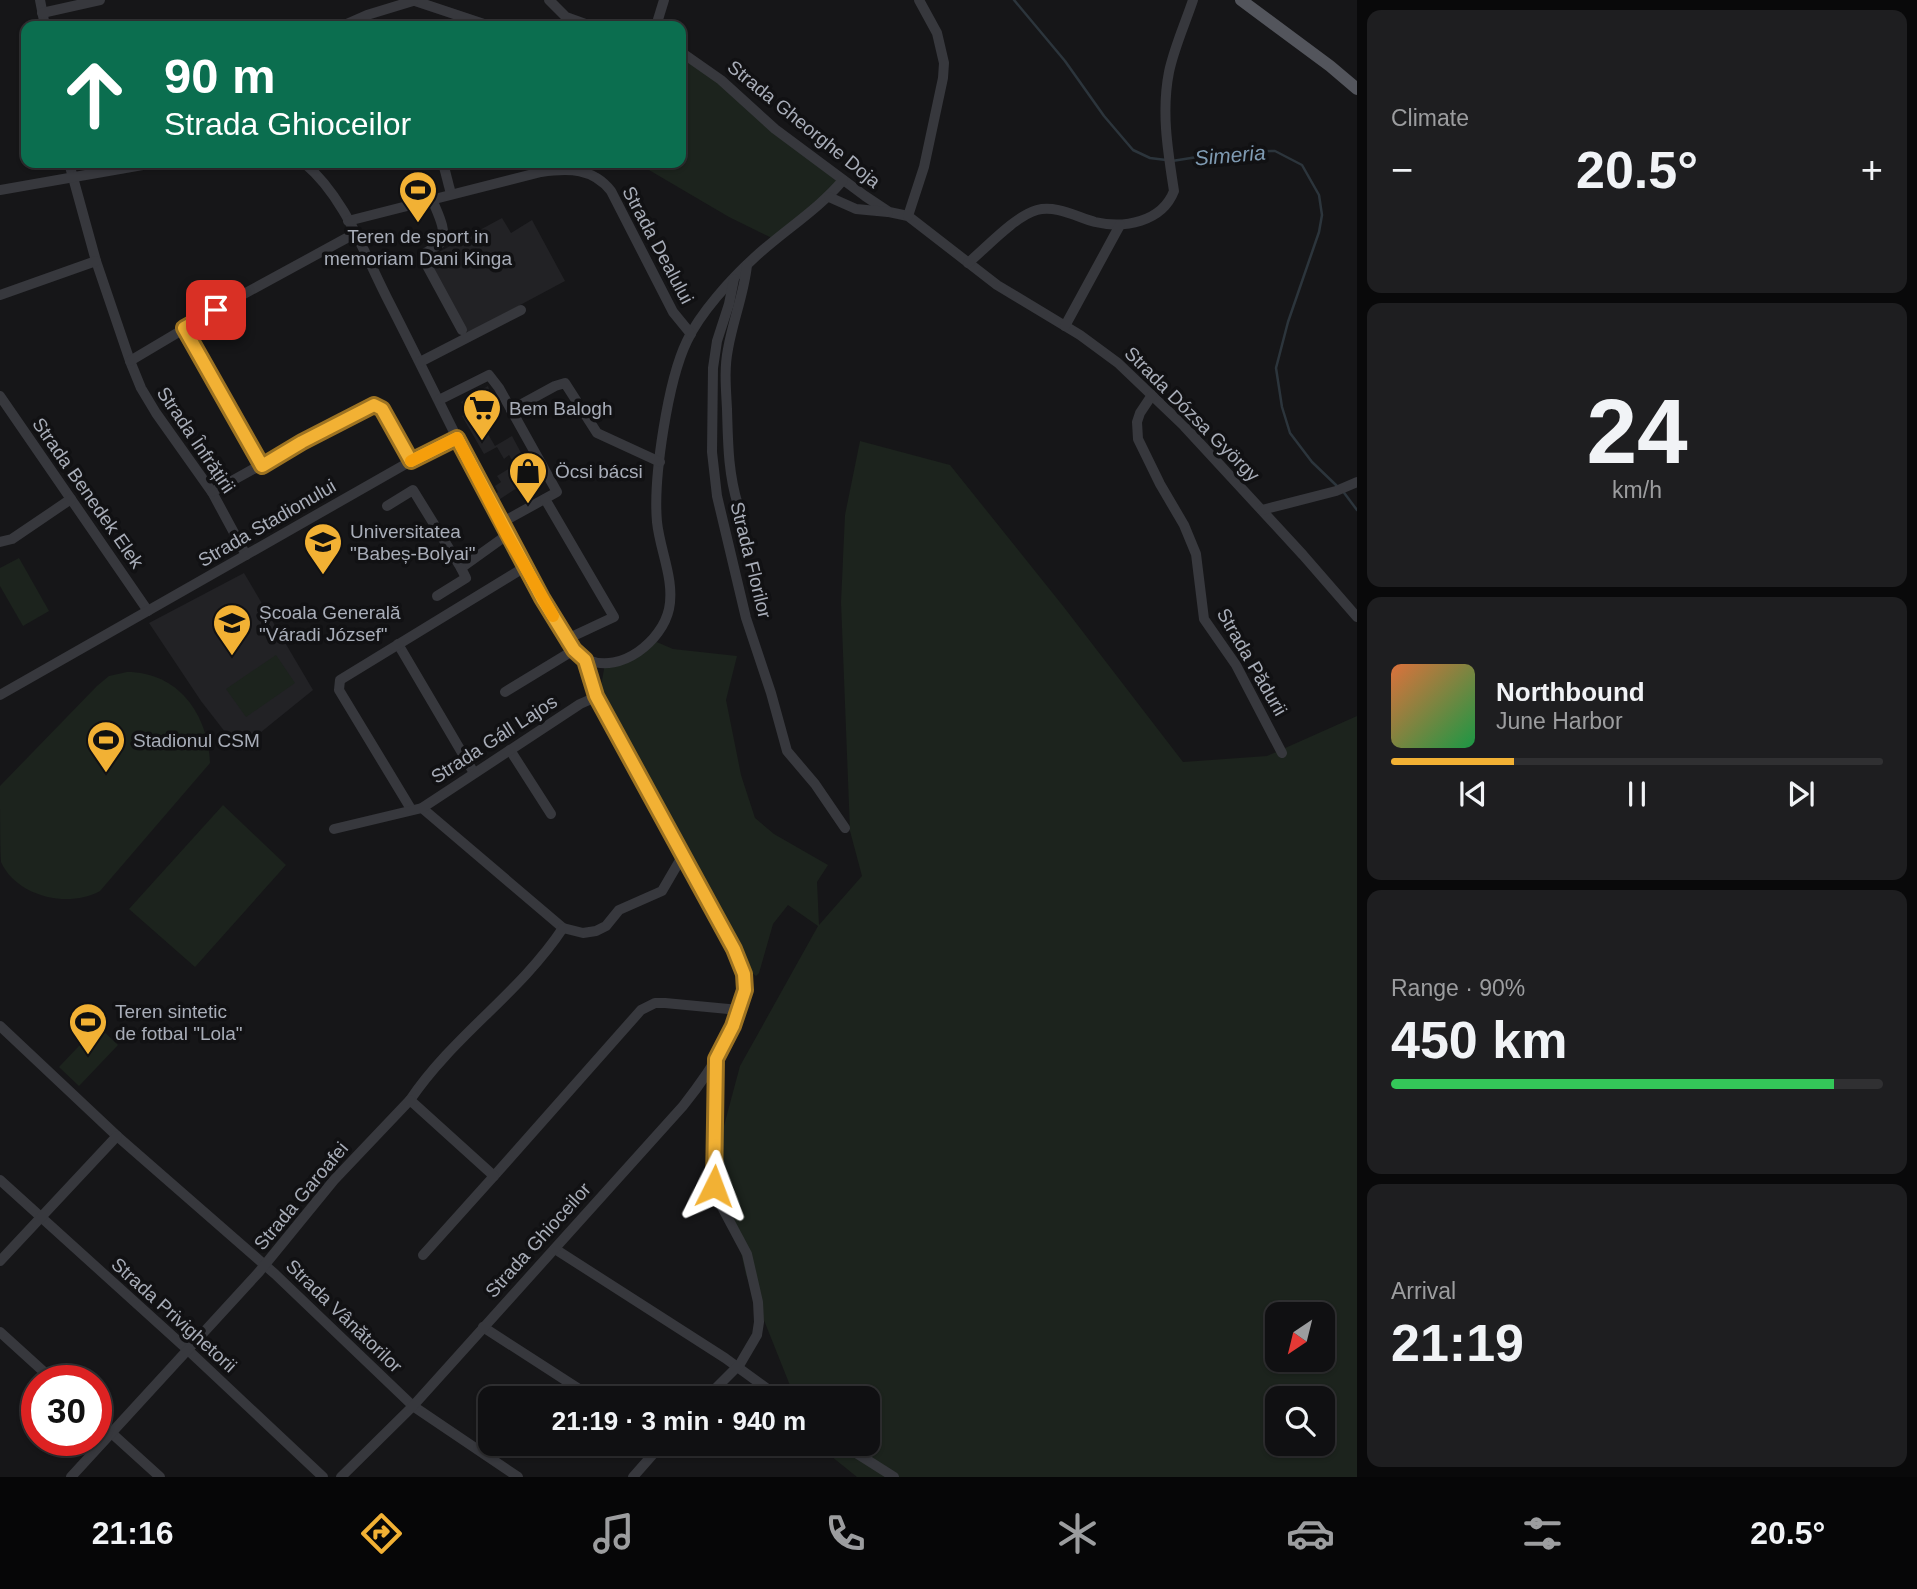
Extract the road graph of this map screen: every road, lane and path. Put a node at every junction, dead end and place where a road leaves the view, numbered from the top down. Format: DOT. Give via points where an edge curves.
graph roads {
  1 [pos="40,0"];
  2 [pos="100,0"];
  3 [pos="413,0"];
  4 [pos="549,0"];
  5 [pos="664,0"];
  6 [pos="919,0"];
  7 [pos="1193,0"];
  8 [pos="1241,0"];
  9 [pos="43,13"];
  10 [pos="44,21"];
  11 [pos="353,21"];
  12 [pos="475,21"];
  13 [pos="567,21"];
  14 [pos="658,21"];
  15 [pos="686,55"];
  16 [pos="1357,89"];
  17 [pos="70,168"];
  18 [pos="127,168"];
  19 [pos="310,168"];
  20 [pos="444,168"];
  21 [pos="72,178"];
  22 [pos="843,180"];
  23 [pos="0,190"];
  24 [pos="451,194"];
  25 [pos="829,197"];
  26 [pos="432,199"];
  27 [pos="889,212"];
  28 [pos="908,216"];
  29 [pos="348,221"];
  30 [pos="1120,225"];
  31 [pos="354,234"];
  32 [pos="96,261"];
  33 [pos="968,263"];
  34 [pos="747,264"];
  35 [pos="734,279"];
  36 [pos="0,295"];
  37 [pos="521,310"];
  38 [pos="1065,326"];
  39 [pos="184,328"];
  40 [pos="462,330"];
  41 [pos="691,334"];
  42 [pos="130,361"];
  43 [pos="420,362"];
  44 [pos="1152,395"];
  45 [pos="0,396"];
  46 [pos="439,400"];
  47 [pos="511,410"];
  48 [pos="457,438"];
  49 [pos="411,461"];
  50 [pos="660,462"];
  51 [pos="262,466"];
  52 [pos="1357,482"];
  53 [pos="212,492"];
  54 [pos="71,499"];
  55 [pos="545,499"];
  56 [pos="738,505"];
  57 [pos="387,506"];
  58 [pos="1262,510"];
  59 [pos="501,523"];
  60 [pos="507,535"];
  61 [pos="0,542"];
  62 [pos="246,555"];
  63 [pos="525,567"];
  64 [pos="461,568"];
  65 [pos="437,596"];
  66 [pos="148,611"];
  67 [pos="1357,617"];
  68 [pos="567,639"];
  69 [pos="398,644"];
  70 [pos="574,650"];
  71 [pos="585,660"];
  72 [pos="505,692"];
  73 [pos="0,695"];
  74 [pos="596,696"];
  75 [pos="510,750"];
  76 [pos="1282,753"];
  77 [pos="474,773"];
  78 [pos="417,808"];
  79 [pos="551,814"];
  80 [pos="845,828"];
  81 [pos="334,829"];
  82 [pos="683,855"];
  83 [pos="563,928"];
  84 [pos="739,1010"];
  85 [pos="1,1028"];
  86 [pos="716,1059"];
  87 [pos="410,1100"];
  88 [pos="117,1136"];
  89 [pos="494,1176"];
  90 [pos="0,1180"];
  91 [pos="40,1218"];
  92 [pos="555,1248"];
  93 [pos="423,1255"];
  94 [pos="0,1261"];
  95 [pos="265,1265"];
  96 [pos="483,1327"];
  97 [pos="0,1332"];
  98 [pos="189,1351"];
  99 [pos="36,1365"];
  100 [pos="736,1367"];
  101 [pos="574,1386"];
  102 [pos="718,1386"];
  103 [pos="763,1386"];
  104 [pos="413,1406"];
  105 [pos="112,1433"];
  106 [pos="91,1456"];
  107 [pos="651,1456"];
  108 [pos="861,1456"];
  109 [pos="71,1477"];
  110 [pos="160,1477"];
  111 [pos="323,1477"];
  112 [pos="341,1477"];
  113 [pos="517,1477"];
  114 [pos="633,1477"];
  115 [pos="894,1477"];
  1 -- 9 [label="street"];
  2 -- 9 [label="street"];
  3 -- 11 [label="street"];
  3 -- 12 [label="street"];
  4 -- 13 [label="street"];
  5 -- 14 [label="street"];
  6 -- 28 [label="street" via="941,45 943,70 924,167"];
  7 -- 30 [label="street" via="1169,71 1165,127 1174,191 1149,218"];
  8 -- 16 [label="main road"];
  9 -- 10 [label="street"];
  15 -- 22 [label="street, Strada Gheorghe Doja"];
  17 -- 21 [label="street, Strada Înfrățirii"];
  18 -- 21 [label="street"];
  19 -- 29 [label="street"];
  20 -- 24 [label="street"];
  21 -- 23 [label="street"];
  21 -- 32 [label="street, Strada Înfrățirii"];
  22 -- 25 [label="street"];
  22 -- 27 [label="street, Strada Gheorghe Doja"];
  24 -- 26 [label="street, Strada Dealului"];
  24 -- 41 [label="street, Strada Dealului" via="541,172 575,170 596,176 611,191 673,312"];
  25 -- 27 [label="street" via="856,209"];
  25 -- 34 [label="street"];
  26 -- 29 [label="street, Strada Dealului"];
  26 -- 40 [label="street" via="444,233 439,245 423,255 424,260"];
  27 -- 28 [label="street, Strada Gheorghe Doja"];
  28 -- 33 [label="street, Strada Dózsa György"];
  29 -- 31 [label="street"];
  30 -- 33 [label="street" via="1040,209 1024,216"];
  30 -- 38 [label="street"];
  31 -- 39 [label="street"];
  31 -- 43 [label="street"];
  32 -- 36 [label="street"];
  32 -- 42 [label="street, Strada Înfrățirii"];
  33 -- 38 [label="street, Strada Dózsa György"];
  34 -- 35 [label="street"];
  34 -- 56 [label="street, Strada Florilor" via="726,369 728,457"];
  35 -- 41 [label="street"];
  35 -- 80 [label="street, Strada Florilor" via="713,368 712,452 717,496 746,618 787,751"];
  37 -- 43 [label="street"];
  38 -- 44 [label="street, Strada Dózsa György" via="1118,363"];
  39 -- 42 [label="street"];
  39 -- 51 [label="street"];
  41 -- 50 [label="street" via="673,387"];
  42 -- 53 [label="street, Strada Înfrățirii" via="156,413"];
  43 -- 46 [label="street"];
  44 -- 58 [label="street, Strada Dózsa György"];
  44 -- 76 [label="street, Strada Pădurii" via="1137,422 1138,439 1196,554 1204,619 1236,665"];
  45 -- 54 [label="street, Strada Benedek Elek"];
  46 -- 47 [label="street" via="489,375"];
  46 -- 48 [label="street"];
  47 -- 50 [label="street" via="565,383 597,433"];
  47 -- 55 [label="street" via="557,492"];
  48 -- 49 [label="street, Strada Stadionului"];
  48 -- 59 [label="street"];
  49 -- 51 [label="street" via="382,409 374,405"];
  49 -- 62 [label="street, Strada Stadionului"];
  50 -- 71 [label="street" via="657,516 669,583 667,616 652,640 622,660"];
  51 -- 53 [label="street"];
  52 -- 58 [label="street"];
  53 -- 62 [label="street, Strada Înfrățirii"];
  54 -- 61 [label="street" via="12,539"];
  54 -- 66 [label="street, Strada Benedek Elek"];
  55 -- 59 [label="street"];
  55 -- 68 [label="street" via="614,617"];
  57 -- 64 [label="street" via="413,490"];
  58 -- 67 [label="street, Strada Dózsa György"];
  59 -- 60 [label="street"];
  60 -- 63 [label="street"];
  60 -- 64 [label="street"];
  62 -- 66 [label="street, Strada Stadionului"];
  63 -- 68 [label="street"];
  63 -- 69 [label="street"];
  64 -- 65 [label="street" via="466,578"];
  66 -- 73 [label="street, Strada Stadionului"];
  68 -- 70 [label="street"];
  69 -- 77 [label="street"];
  69 -- 78 [label="street" via="338,685"];
  70 -- 71 [label="street"];
  70 -- 72 [label="street"];
  71 -- 74 [label="street, Strada Ghioceilor"];
  74 -- 75 [label="street, Strada Gáll Lajos"];
  74 -- 82 [label="street, Strada Ghioceilor"];
  75 -- 77 [label="street, Strada Gáll Lajos"];
  75 -- 79 [label="street"];
  77 -- 78 [label="street, Strada Gáll Lajos"];
  78 -- 81 [label="street, Strada Gáll Lajos"];
  78 -- 83 [label="street"];
  82 -- 83 [label="street" via="662,891 619,910 606,926 583,933"];
  82 -- 84 [label="street, Strada Ghioceilor" via="744,974"];
  83 -- 87 [label="street, Strada Garoafei" via="527,975"];
  84 -- 86 [label="street, Strada Ghioceilor"];
  84 -- 89 [label="street" via="655,1003 641,1010"];
  85 -- 88 [label="street, Strada Vânătorilor"];
  86 -- 92 [label="street, Strada Ghioceilor" via="683,1106"];
  86 -- 100 [label="street" via="715,1194 747,1254 758,1302 757,1335"];
  87 -- 89 [label="street"];
  87 -- 95 [label="street, Strada Garoafei" via="334,1180"];
  88 -- 91 [label="street"];
  88 -- 95 [label="street, Strada Vânătorilor"];
  89 -- 93 [label="street"];
  90 -- 91 [label="street, Strada Privighetorii"];
  91 -- 94 [label="street"];
  91 -- 98 [label="street, Strada Privighetorii"];
  92 -- 96 [label="street, Strada Ghioceilor"];
  92 -- 100 [label="street"];
  95 -- 98 [label="street, Strada Garoafei"];
  95 -- 104 [label="street, Strada Vânătorilor"];
  96 -- 101 [label="street"];
  96 -- 104 [label="street, Strada Ghioceilor"];
  97 -- 99 [label="street"];
  98 -- 105 [label="street, Strada Garoafei"];
  98 -- 111 [label="street, Strada Privighetorii"];
  100 -- 102 [label="street"];
  100 -- 103 [label="street"];
  104 -- 112 [label="street, Strada Ghioceilor"];
  104 -- 113 [label="street, Strada Vânătorilor"];
  105 -- 110 [label="street"];
  106 -- 109 [label="street, Strada Garoafei"];
  107 -- 114 [label="street"];
  108 -- 115 [label="street"];
}
